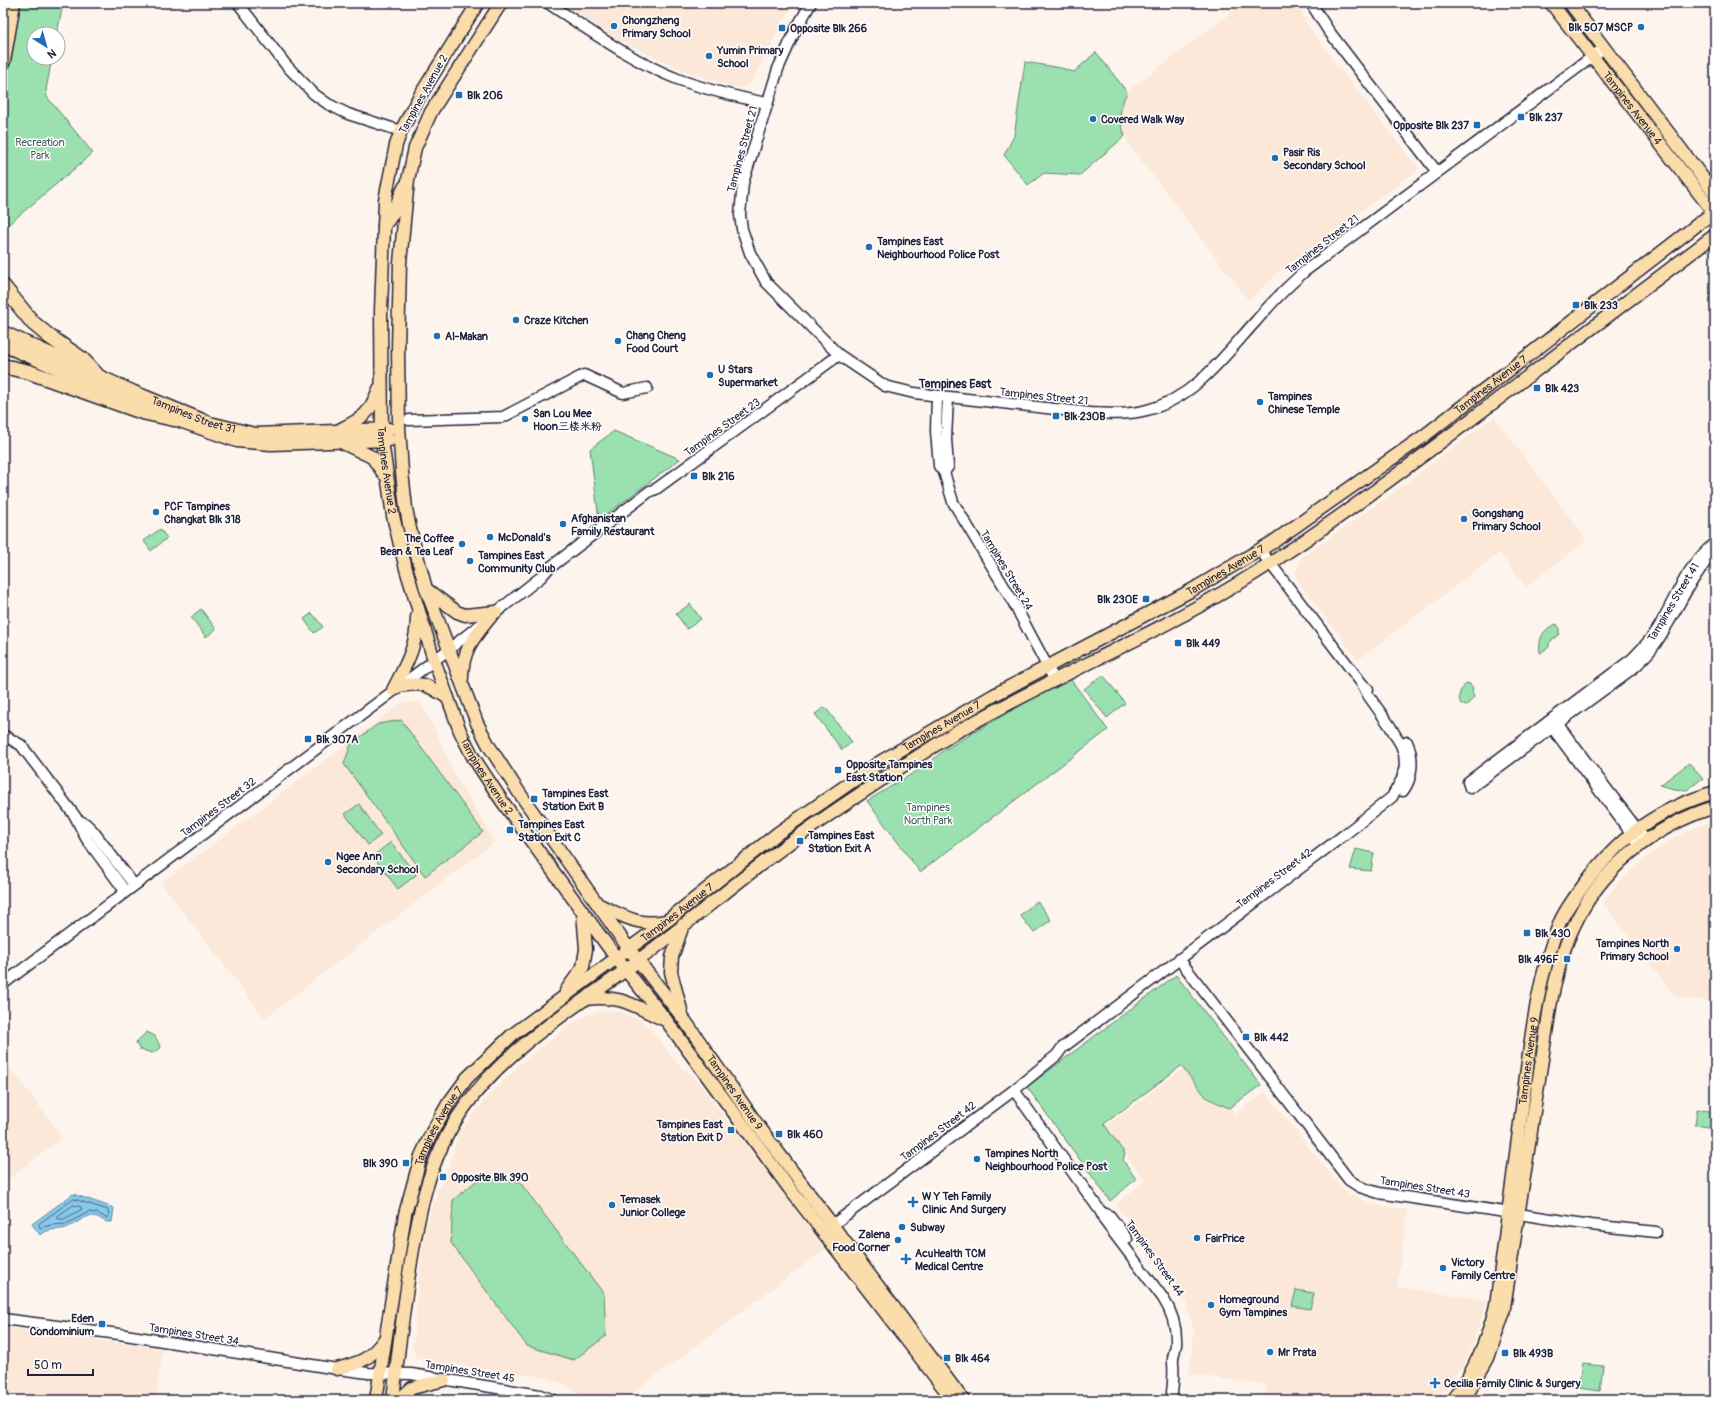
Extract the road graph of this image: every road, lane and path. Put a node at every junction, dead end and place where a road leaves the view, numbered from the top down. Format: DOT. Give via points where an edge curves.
graph roads {
  1 [pos="13,3"];
  2 [pos="238,3"];
  3 [pos="478,3"];
  4 [pos="501,3"];
  5 [pos="548,3"];
  6 [pos="811,3"];
  7 [pos="1311,3"];
  8 [pos="1551,3"];
  9 [pos="1570,3"];
  10 [pos="1604,48"];
  11 [pos="1593,56"];
  12 [pos="3,61"];
  13 [pos="766,104"];
  14 [pos="400,131"];
  15 [pos="1437,172"];
  16 [pos="408,180"];
  17 [pos="1715,194"];
  18 [pos="1715,213"];
  19 [pos="384,226"];
  20 [pos="1715,235"];
  21 [pos="3,286"];
  22 [pos="3,332"];
  23 [pos="3,345"];
  24 [pos="839,356"];
  25 [pos="3,366"];
  26 [pos="96,374"];
  27 [pos="381,384"];
  28 [pos="647,388"];
  29 [pos="937,396"];
  30 [pos="948,398"];
  31 [pos="174,419"];
  32 [pos="410,420"];
  33 [pos="399,427"];
  34 [pos="382,435"];
  35 [pos="339,436"];
  36 [pos="399,440"];
  37 [pos="944,472"];
  38 [pos="387,479"];
  39 [pos="1715,543"];
  40 [pos="1260,550"];
  41 [pos="1715,550"];
  42 [pos="1270,564"];
  43 [pos="426,589"];
  44 [pos="418,606"];
  45 [pos="494,613"];
  46 [pos="1661,629"];
  47 [pos="448,650"];
  48 [pos="434,660"];
  49 [pos="1047,667"];
  50 [pos="1054,680"];
  51 [pos="462,685"];
  52 [pos="396,688"];
  53 [pos="448,698"];
  54 [pos="1552,723"];
  55 [pos="3,735"];
  56 [pos="1715,792"];
  57 [pos="1715,807"];
  58 [pos="78,820"];
  59 [pos="1634,832"];
  60 [pos="1643,843"];
  61 [pos="134,885"];
  62 [pos="125,891"];
  63 [pos="598,904"];
  64 [pos="583,912"];
  65 [pos="668,920"];
  66 [pos="682,925"];
  67 [pos="629,949"];
  68 [pos="617,958"];
  69 [pos="638,961"];
  70 [pos="1180,961"];
  71 [pos="626,970"];
  72 [pos="3,984"];
  73 [pos="583,1000"];
  74 [pos="559,1002"];
  75 [pos="683,1018"];
  76 [pos="666,1020"];
  77 [pos="1014,1090"];
  78 [pos="1514,1213"];
  79 [pos="828,1228"];
  80 [pos="1656,1232"];
  81 [pos="3,1318"];
  82 [pos="387,1336"];
  83 [pos="337,1369"];
  84 [pos="381,1374"];
  85 [pos="396,1374"];
  86 [pos="444,1380"];
  87 [pos="376,1400"];
  88 [pos="393,1400"];
  89 [pos="399,1400"];
  90 [pos="554,1400"];
  91 [pos="952,1400"];
  92 [pos="963,1400"];
  93 [pos="1172,1400"];
  94 [pos="1452,1400"];
  95 [pos="1464,1400"];
  1 -- 12 [label="highway"];
  2 -- 14 [label="street" via="286,65 314,94 348,114"];
  3 -- 14 [label="main road, Tampines Avenue 2"];
  4 -- 16 [label="main road, Tampines Avenue 2" via="431,112 415,148"];
  5 -- 13 [label="street, Tampines Street 21" via="612,45 663,72 717,92"];
  6 -- 13 [label="street, Tampines Street 21" via="786,50"];
  7 -- 15 [label="street" via="1328,30"];
  8 -- 11 [label="main road, Tampines Avenue 4"];
  9 -- 10 [label="main road, Tampines Avenue 4"];
  10 -- 11 [label="street, Tampines Street 21"];
  10 -- 17 [label="main road, Tampines Avenue 4"];
  11 -- 15 [label="street, Tampines Street 21"];
  11 -- 18 [label="main road, Tampines Avenue 4"];
  13 -- 24 [label="street, Tampines Street 21" via="743,183 740,215 746,242 766,282"];
  14 -- 19 [label="main road, Tampines Avenue 2" via="385,200"];
  15 -- 30 [label="street, Tampines Street 21" via="1305,271 1204,377 1165,403 1142,411 1107,414"];
  16 -- 19 [label="main road" via="393,216"];
  16 -- 33 [label="main road, Tampines Avenue 2" via="400,263"];
  18 -- 40 [label="main road, Tampines Avenue 7" via="1389,462"];
  19 -- 27 [label="main road, Tampines Avenue 2"];
  20 -- 42 [label="main road, Tampines Avenue 7" via="1359,504"];
  21 -- 26 [label="highway" via="33,323 82,359"];
  22 -- 26 [label="main road, Tampines Street 31"];
  23 -- 31 [label="main road, Tampines Street 31"];
  24 -- 29 [label="street, Tampines Street 21" via="885,386 905,392"];
  24 -- 45 [label="street, Tampines Street 23" via="656,489 654,496 548,569"];
  25 -- 31 [label="highway" via="29,372 142,412"];
  26 -- 35 [label="main road, Tampines Street 31" via="210,423 255,434"];
  27 -- 34 [label="main road, Tampines Avenue 2"];
  27 -- 35 [label="main road" via="366,415"];
  28 -- 32 [label="street" via="623,393 584,376 503,417"];
  29 -- 30 [label="street, Tampines Street 21"];
  29 -- 37 [label="street, Tampines Street 24" via="936,435 939,466"];
  30 -- 37 [label="street, Tampines Street 24" via="948,467"];
  31 -- 35 [label="main road, Tampines Street 31" via="230,438 254,443 271,444"];
  33 -- 34 [label="main road, Tampines Street 31"];
  33 -- 36 [label="main road, Tampines Avenue 2"];
  34 -- 35 [label="main road, Tampines Street 31"];
  34 -- 36 [label="main road, Tampines Street 31"];
  34 -- 38 [label="main road, Tampines Avenue 2"];
  35 -- 38 [label="main road" via="372,457"];
  36 -- 43 [label="main road, Tampines Avenue 2" via="406,508"];
  37 -- 49 [label="street, Tampines Street 24" via="956,507 1011,598"];
  38 -- 44 [label="main road, Tampines Avenue 2" via="401,549"];
  39 -- 46 [label="street, Tampines Street 41" via="1695,562 1682,583"];
  40 -- 42 [label="street, Tampines Street 42"];
  40 -- 49 [label="main road, Tampines Avenue 7" via="1192,590"];
  41 -- 46 [label="street, Tampines Street 41" via="1696,574"];
  42 -- 50 [label="main road, Tampines Avenue 7" via="1199,606"];
  42 -- 70 [label="street, Tampines Street 42" via="1363,685 1395,722 1409,745 1412,758 1410,778 1405,789 1384,811"];
  43 -- 45 [label="main road" via="465,615"];
  43 -- 47 [label="main road, Tampines Avenue 2"];
  44 -- 48 [label="main road, Tampines Avenue 2"];
  44 -- 52 [label="main road" via="417,632 412,654"];
  45 -- 47 [label="street, Tampines Street 23"];
  45 -- 51 [label="main road" via="465,652"];
  46 -- 54 [label="street, Tampines Street 41" via="1632,659"];
  47 -- 48 [label="street, Tampines Street 32"];
  47 -- 51 [label="main road, Tampines Avenue 2"];
  48 -- 52 [label="street, Tampines Street 32"];
  48 -- 53 [label="main road, Tampines Avenue 2"];
  49 -- 50 [label="street, Tampines Street 24"];
  49 -- 65 [label="main road, Tampines Avenue 7" via="880,762 778,833"];
  50 -- 66 [label="main road, Tampines Avenue 7" via="957,732 838,809 790,842"];
  51 -- 63 [label="main road, Tampines Avenue 2" via="489,746 548,836"];
  52 -- 53 [label="main road" via="417,683 430,687"];
  52 -- 61 [label="street, Tampines Street 32"];
  53 -- 64 [label="main road, Tampines Avenue 2" via="473,757"];
  54 -- 54 [label="street, Tampines Street 41" via="1470,788 1469,787 1468,782"];
  54 -- 59 [label="street"];
  55 -- 58 [label="street" via="21,745"];
  56 -- 59 [label="main road, Tampines Avenue 9" via="1657,815"];
  57 -- 60 [label="main road, Tampines Avenue 9" via="1665,827"];
  58 -- 61 [label="street" via="93,831"];
  58 -- 62 [label="street" via="86,838"];
  59 -- 60 [label="street"];
  59 -- 78 [label="main road, Tampines Avenue 9" via="1602,860 1582,887 1561,920 1553,942 1537,1004"];
  60 -- 78 [label="main road, Tampines Avenue 9" via="1611,871 1592,896 1581,911 1565,946 1550,1007"];
  61 -- 62 [label="street, Tampines Street 32"];
  62 -- 72 [label="street, Tampines Street 32"];
  63 -- 65 [label="main road" via="619,916 648,924"];
  63 -- 67 [label="main road, Tampines Avenue 2"];
  64 -- 68 [label="main road, Tampines Avenue 2"];
  64 -- 74 [label="main road" via="586,949 583,967"];
  65 -- 67 [label="main road, Tampines Avenue 7"];
  66 -- 69 [label="main road, Tampines Avenue 7"];
  66 -- 75 [label="main road" via="672,957 671,972"];
  67 -- 68 [label="main road, Tampines Avenue 7"];
  67 -- 69 [label="main road, Tampines Avenue 2"];
  68 -- 71 [label="main road, Tampines Avenue 2"];
  68 -- 74 [label="main road, Tampines Avenue 7"];
  69 -- 71 [label="main road, Tampines Avenue 7"];
  69 -- 75 [label="main road, Tampines Avenue 9"];
  70 -- 77 [label="street, Tampines Street 42"];
  70 -- 78 [label="street, Tampines Street 43" via="1349,1180 1360,1187 1379,1193"];
  71 -- 73 [label="main road, Tampines Avenue 7"];
  71 -- 76 [label="main road, Tampines Avenue 9"];
  73 -- 76 [label="main road" via="602,997 617,999"];
  73 -- 85 [label="main road, Tampines Avenue 7" via="517,1050 495,1071 462,1110 444,1142 428,1180 419,1214"];
  74 -- 82 [label="main road, Tampines Avenue 7" via="512,1035 467,1078 432,1132 421,1156 405,1214"];
  75 -- 79 [label="main road, Tampines Avenue 9"];
  76 -- 79 [label="main road, Tampines Avenue 9" via="785,1182"];
  77 -- 79 [label="street, Tampines Street 42"];
  77 -- 93 [label="street, Tampines Street 44" via="1101,1212 1110,1216 1177,1311 1182,1344 1179,1364 1174,1369"];
  78 -- 80 [label="street, Tampines Street 43"];
  78 -- 94 [label="main road, Tampines Avenue 9" via="1490,1327 1473,1368"];
  78 -- 95 [label="main road, Tampines Avenue 9" via="1505,1302 1499,1329 1488,1358"];
  79 -- 91 [label="main road, Tampines Avenue 9"];
  79 -- 92 [label="main road, Tampines Avenue 9"];
  81 -- 83 [label="street, Tampines Street 34"];
  82 -- 83 [label="main road" via="372,1355 361,1362"];
  82 -- 84 [label="main road, Tampines Avenue 7"];
  83 -- 84 [label="street, Tampines Street 34"];
  84 -- 85 [label="street, Tampines Street 45"];
  84 -- 87 [label="main road, Tampines Avenue 7"];
  85 -- 86 [label="street, Tampines Street 45"];
  85 -- 88 [label="main road, Tampines Avenue 7"];
  86 -- 89 [label="main road" via="412,1388"];
  86 -- 90 [label="street, Tampines Street 45" via="540,1395"];
}
